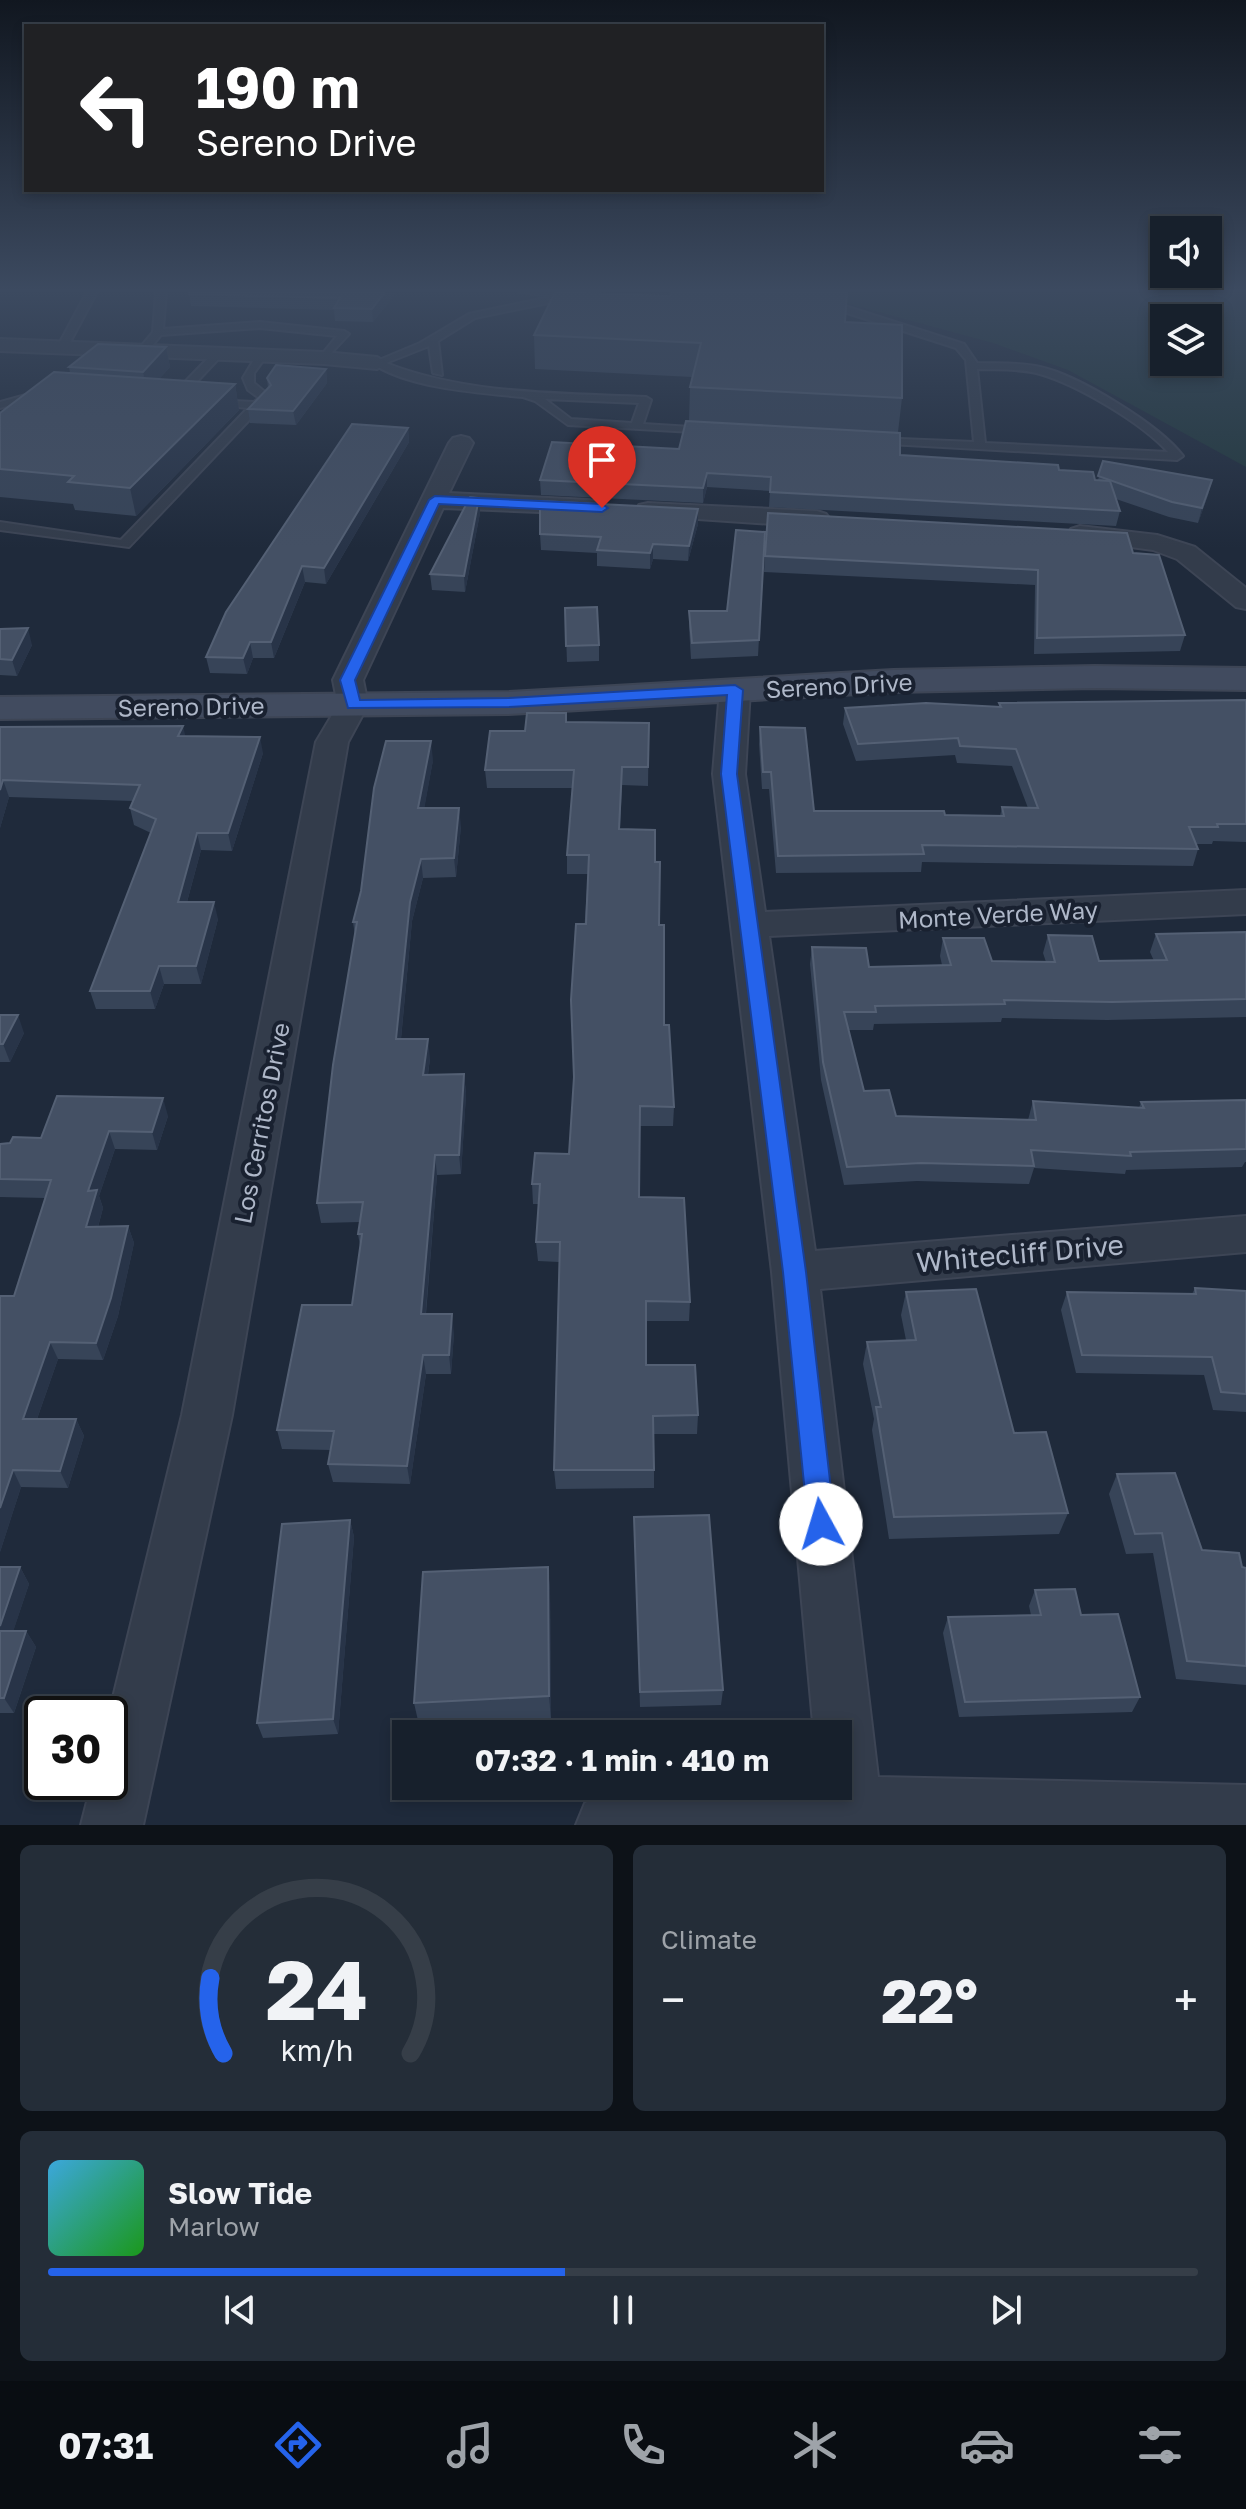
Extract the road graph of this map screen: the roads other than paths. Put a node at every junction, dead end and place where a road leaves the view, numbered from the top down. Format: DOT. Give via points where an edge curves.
graph roads {
  1 [pos="196,377"];
  2 [pos="248,377"];
  3 [pos="415,377"];
  4 [pos="450,377"];
  5 [pos="972,377"];
  6 [pos="1057,377"];
  7 [pos="189,384"];
  8 [pos="474,386"];
  9 [pos="0,391"];
  10 [pos="58,392"];
  11 [pos="520,392"];
  12 [pos="29,395"];
  13 [pos="198,401"];
  14 [pos="0,405"];
  15 [pos="257,405"];
  16 [pos="637,426"];
  17 [pos="874,429"];
  18 [pos="727,433"];
  19 [pos="861,441"];
  20 [pos="461,443"];
  21 [pos="935,444"];
  22 [pos="980,447"];
  23 [pos="435,500"];
  24 [pos="838,521"];
  25 [pos="0,526"];
  26 [pos="1058,533"];
  27 [pos="1246,601"];
  28 [pos="1246,679"];
  29 [pos="735,690"];
  30 [pos="353,705"];
  31 [pos="0,708"];
  32 [pos="1246,902"];
  33 [pos="751,925"];
  34 [pos="1246,1234"];
  35 [pos="795,1272"];
  36 [pos="851,1807"];
  37 [pos="1246,1815"];
  38 [pos="112,1825"];
  39 [pos="607,1825"];
  1 -- 7 [label="lane"];
  2 -- 15 [label="lane" via="255,392 266,397"];
  3 -- 8 [label="lane"];
  4 -- 8 [label="lane"];
  5 -- 22 [label="lane"];
  6 -- 22 [label="lane" via="1144,426 1177,456"];
  8 -- 11 [label="lane"];
  9 -- 12 [label="lane"];
  10 -- 12 [label="lane"];
  11 -- 16 [label="lane" via="539,399 568,422"];
  11 -- 16 [label="lane" via="646,400"];
  12 -- 14 [label="lane"];
  13 -- 15 [label="lane"];
  15 -- 25 [label="lane" via="124,544"];
  16 -- 18 [label="lane"];
  17 -- 21 [label="lane" via="899,431"];
  19 -- 21 [label="lane"];
  20 -- 23 [label="street, Los Cerritos Drive"];
  21 -- 22 [label="lane"];
  23 -- 24 [label="street"];
  23 -- 30 [label="street, Los Cerritos Drive" via="348,680"];
  26 -- 27 [label="street" via="1157,543 1186,553"];
  28 -- 29 [label="street, Sereno Drive" via="924,680"];
  29 -- 30 [label="street, Sereno Drive" via="509,703"];
  29 -- 33 [label="street" via="729,774"];
  30 -- 31 [label="street, Sereno Drive"];
  30 -- 38 [label="street, Los Cerritos Drive" via="332,742 207,1415"];
  32 -- 33 [label="street, Monte Verde Way"];
  33 -- 35 [label="street"];
  34 -- 35 [label="street, Whitecliff Drive"];
  35 -- 36 [label="street"];
  36 -- 37 [label="street"];
  36 -- 39 [label="street"];
}
